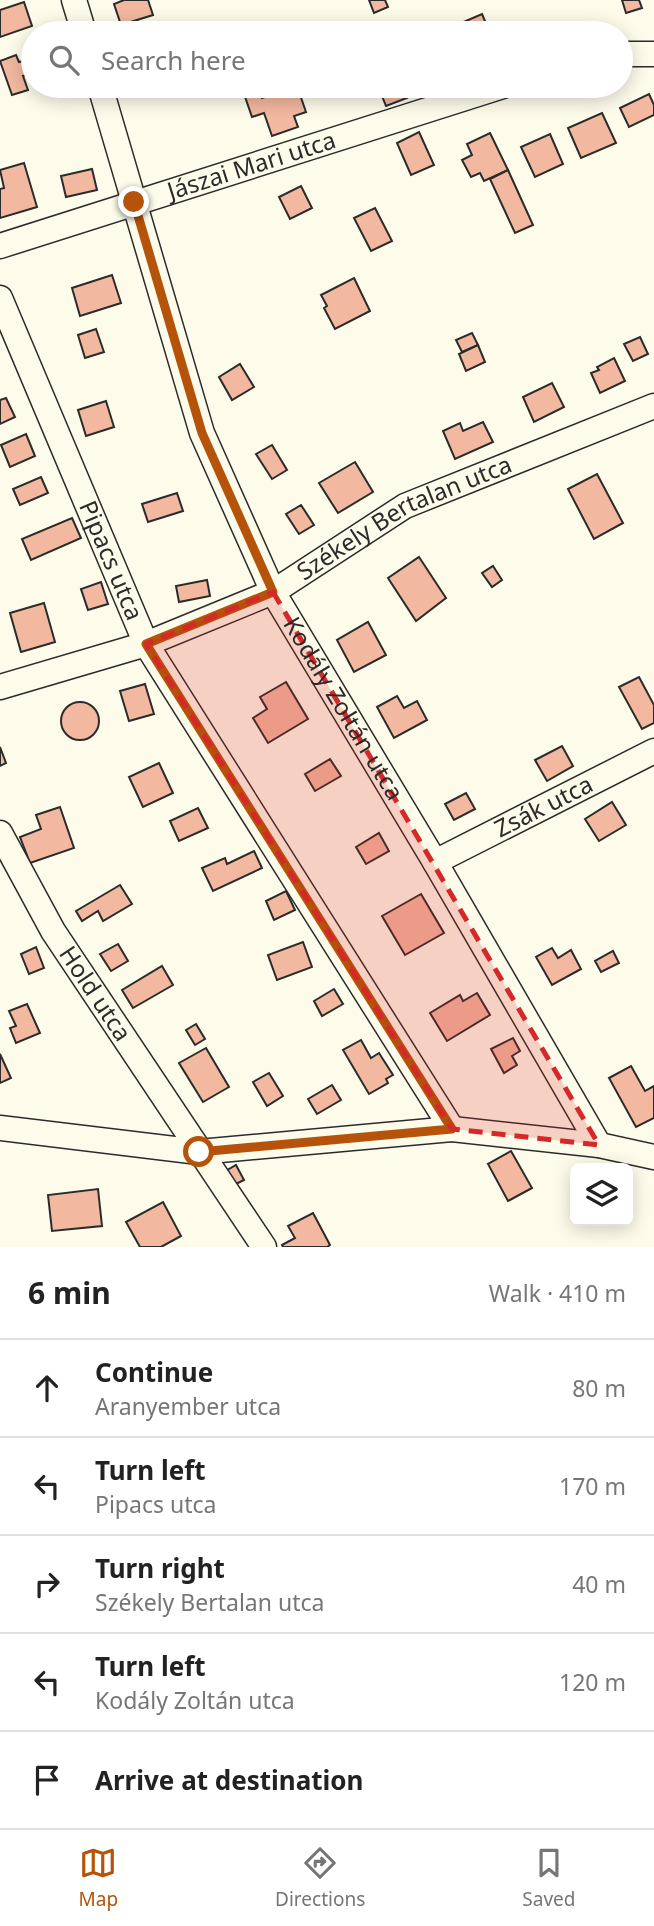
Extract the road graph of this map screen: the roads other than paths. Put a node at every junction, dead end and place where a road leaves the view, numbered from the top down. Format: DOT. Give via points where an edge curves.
graph roads {
  1 [pos="74,0"];
  2 [pos="80,21"];
  3 [pos="633,54"];
  4 [pos="654,54"];
  5 [pos="104,98"];
  6 [pos="465,98"];
  7 [pos="134,202"];
  8 [pos="0,246"];
  9 [pos="0,298"];
  10 [pos="654,406"];
  11 [pos="273,592"];
  12 [pos="146,644"];
  13 [pos="0,687"];
  14 [pos="654,751"];
  15 [pos="0,833"];
  16 [pos="435,862"];
  17 [pos="0,1128"];
  18 [pos="452,1129"];
  19 [pos="599,1145"];
  20 [pos="199,1152"];
  21 [pos="654,1157"];
  22 [pos="264,1247"];
  1 -- 2 [label="street"];
  3 -- 4 [label="street"];
  5 -- 7 [label="street, Kodály Zoltán utca"];
  6 -- 7 [label="street, Jászai Mari utca"];
  7 -- 8 [label="street, Jászai Mari utca"];
  7 -- 11 [label="street, Kodály Zoltán utca" via="202,433"];
  9 -- 12 [label="street, Pipacs utca"];
  10 -- 11 [label="street, Székely Bertalan utca" via="405,506"];
  11 -- 12 [label="street, Székely Bertalan utca"];
  11 -- 16 [label="street, Kodály Zoltán utca"];
  12 -- 13 [label="street, Székely Bertalan utca"];
  12 -- 18 [label="street, Pipacs utca"];
  14 -- 16 [label="street, Zsák utca"];
  15 -- 20 [label="street, Hold utca" via="53,931"];
  16 -- 19 [label="street, Kodály Zoltán utca"];
  17 -- 20 [label="street"];
  18 -- 19 [label="street"];
  18 -- 20 [label="street"];
  19 -- 21 [label="street"];
  20 -- 22 [label="street, Hold utca"];
}
